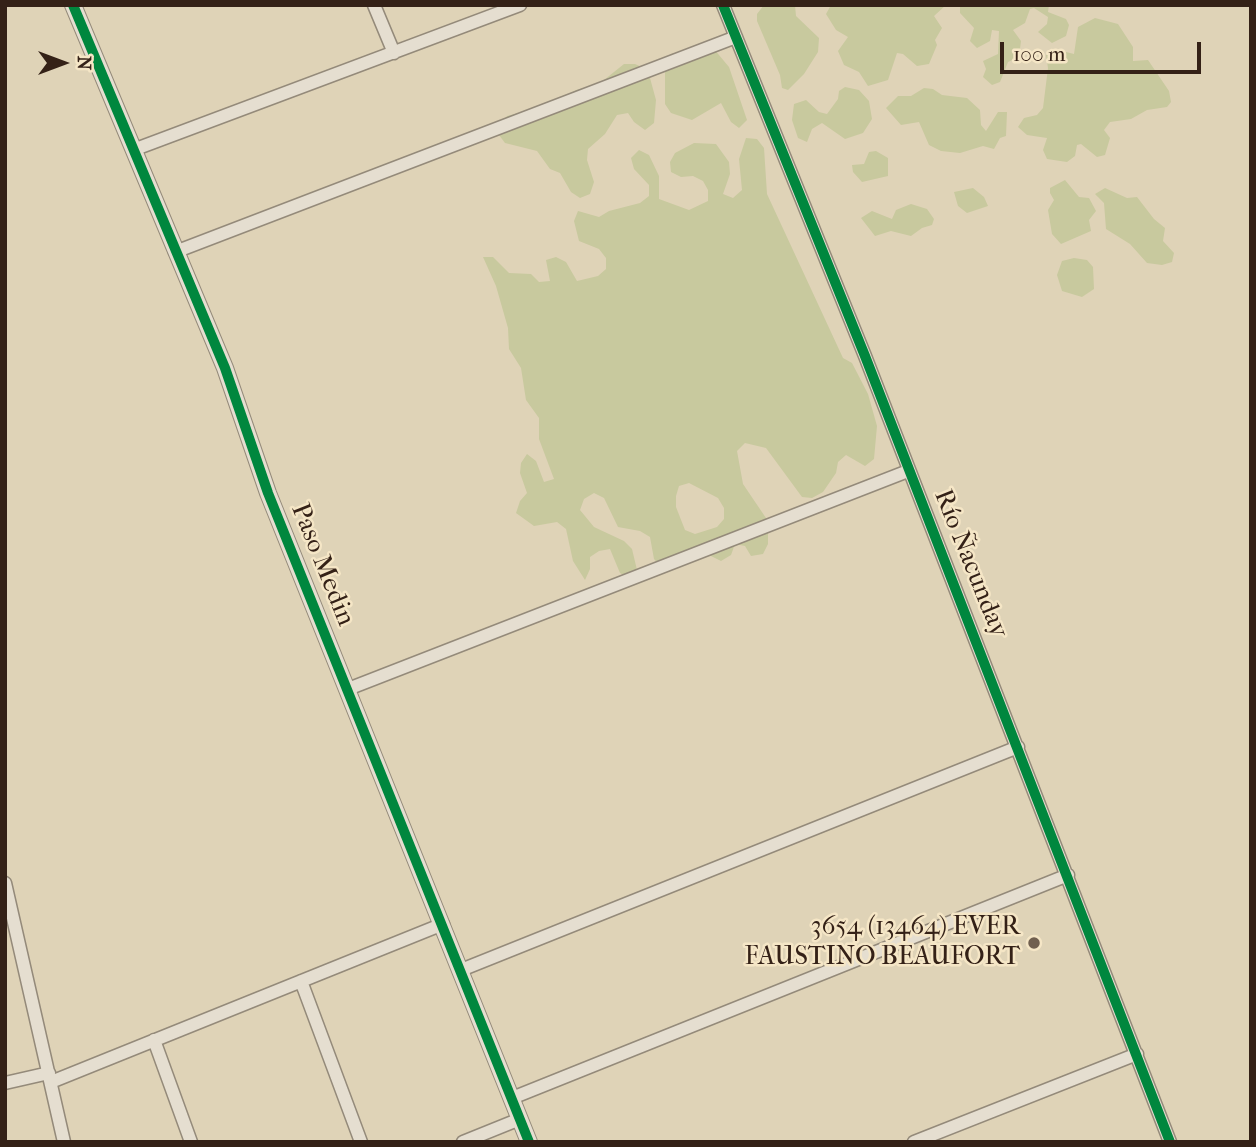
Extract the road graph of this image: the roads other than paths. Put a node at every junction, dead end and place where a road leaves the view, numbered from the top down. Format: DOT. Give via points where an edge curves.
graph roads {
  1 [pos="73,5"];
  2 [pos="374,5"];
  3 [pos="520,5"];
  4 [pos="723,5"];
  5 [pos="736,37"];
  6 [pos="394,53"];
  7 [pos="133,150"];
  8 [pos="176,252"];
  9 [pos="908,471"];
  10 [pos="348,690"];
  11 [pos="1018,747"];
  12 [pos="1068,875"];
  13 [pos="5,883"];
  14 [pos="443,924"];
  15 [pos="461,970"];
  16 [pos="301,981"];
  17 [pos="154,1040"];
  18 [pos="1137,1054"];
  19 [pos="50,1078"];
  20 [pos="5,1083"];
  21 [pos="512,1098"];
  22 [pos="520,1119"];
  23 [pos="64,1142"];
  24 [pos="191,1142"];
  25 [pos="361,1142"];
  26 [pos="463,1142"];
  27 [pos="529,1142"];
  28 [pos="914,1142"];
  29 [pos="1170,1142"];
  1 -- 7 [label="street, Paso Medin"];
  2 -- 6 [label="street"];
  3 -- 6 [label="street"];
  4 -- 5 [label="street, Río Ñacunday"];
  5 -- 8 [label="street"];
  5 -- 9 [label="street, Río Ñacunday"];
  6 -- 7 [label="street"];
  7 -- 8 [label="street, Paso Medin"];
  8 -- 10 [label="street, Paso Medin"];
  9 -- 10 [label="street"];
  9 -- 11 [label="street, Río Ñacunday"];
  10 -- 14 [label="street, Paso Medin"];
  11 -- 12 [label="street, Río Ñacunday"];
  11 -- 15 [label="street"];
  12 -- 18 [label="street, Río Ñacunday"];
  12 -- 21 [label="street"];
  13 -- 19 [label="street"];
  14 -- 15 [label="street, Paso Medin"];
  14 -- 16 [label="street"];
  15 -- 21 [label="street, Paso Medin"];
  16 -- 17 [label="street"];
  16 -- 25 [label="street"];
  17 -- 19 [label="street"];
  17 -- 24 [label="street"];
  18 -- 28 [label="street"];
  18 -- 29 [label="street, Río Ñacunday"];
  19 -- 20 [label="street"];
  19 -- 23 [label="street"];
  21 -- 22 [label="street, Paso Medin"];
  22 -- 26 [label="street"];
  22 -- 27 [label="street, Paso Medin"];
}
